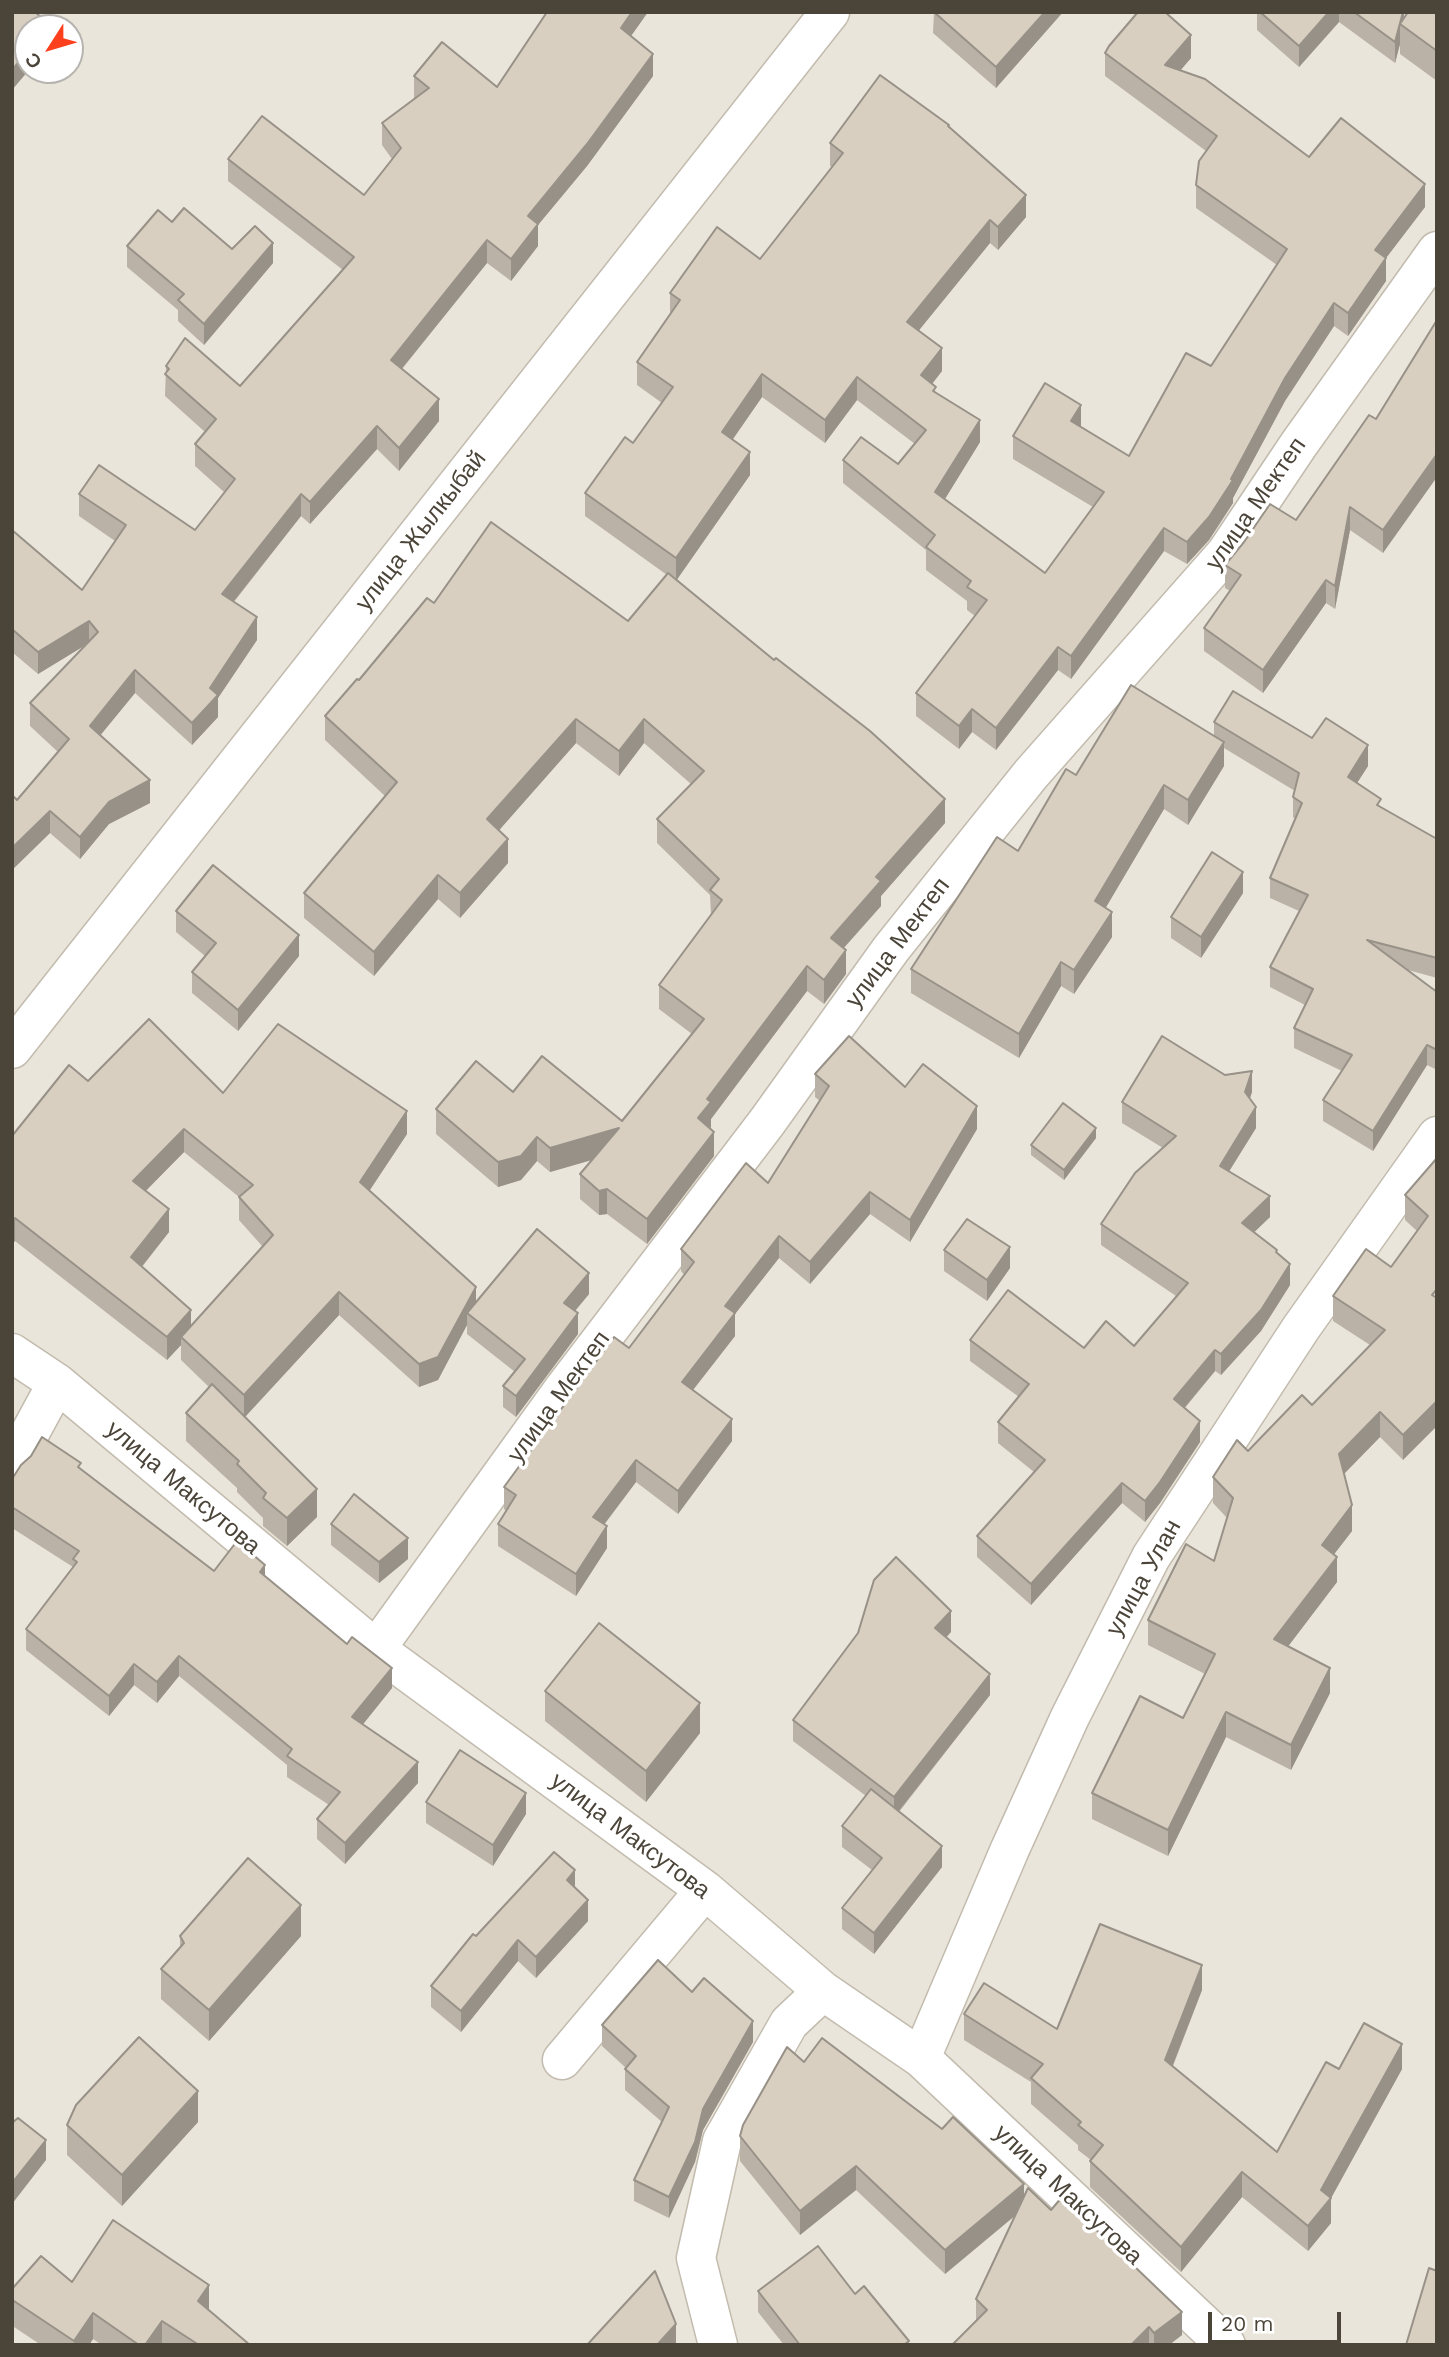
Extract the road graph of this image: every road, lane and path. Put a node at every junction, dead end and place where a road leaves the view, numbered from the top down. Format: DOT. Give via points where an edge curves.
graph roads {
  1 [pos="830,12"];
  2 [pos="1437,251"];
  3 [pos="19,1026"];
  4 [pos="1437,1136"];
  5 [pos="12,1353"];
  6 [pos="57,1383"];
  7 [pos="12,1466"];
  8 [pos="376,1649"];
  9 [pos="705,1890"];
  10 [pos="824,1991"];
  11 [pos="921,2058"];
  12 [pos="562,2060"];
  13 [pos="718,2345"];
  14 [pos="1226,2345"];
  1 -- 3 [label="street, улица Жылкыбай"];
  2 -- 8 [label="street, улица Мектеп" via="1226,553 1031,774 891,949"];
  4 -- 11 [label="street, улица Улан" via="1301,1328 1151,1558 1070,1717"];
  5 -- 6 [label="street, улица Максутова"];
  6 -- 7 [label="street"];
  6 -- 8 [label="street, улица Максутова"];
  8 -- 9 [label="street, улица Максутова"];
  9 -- 10 [label="street, улица Максутова"];
  9 -- 12 [label="street"];
  10 -- 11 [label="street, улица Максутова"];
  10 -- 13 [label="street" via="789,2023 722,2141 696,2258"];
  11 -- 14 [label="street, улица Максутова"];
}
